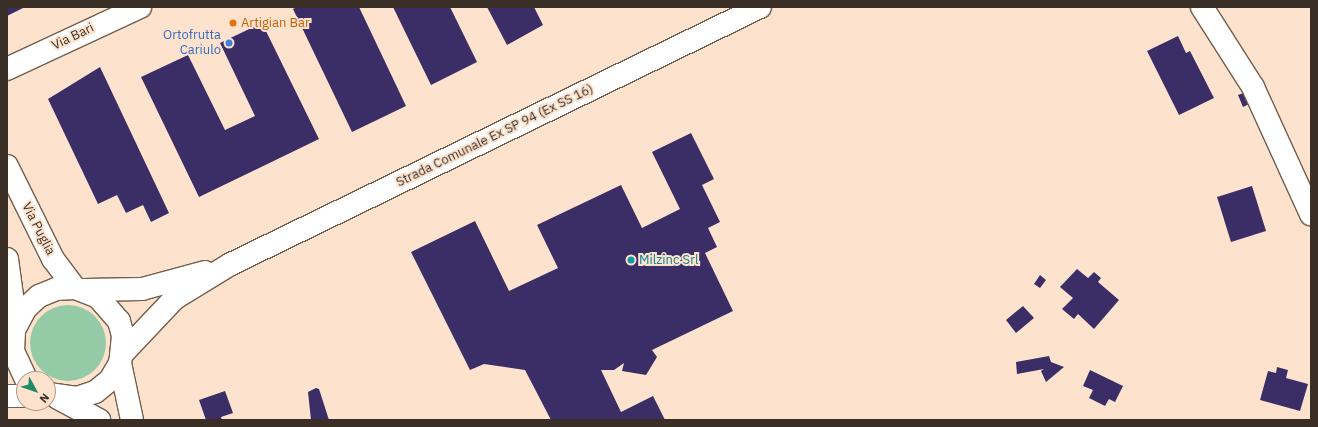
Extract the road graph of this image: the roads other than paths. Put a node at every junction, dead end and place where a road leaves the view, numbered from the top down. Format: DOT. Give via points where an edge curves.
graph roads {
  1 [pos="140,7"];
  2 [pos="760,7"];
  3 [pos="1202,7"];
  4 [pos="7,69"];
  5 [pos="7,166"];
  6 [pos="1311,214"];
  7 [pos="7,259"];
  8 [pos="231,264"];
  9 [pos="79,289"];
  10 [pos="12,334"];
  11 [pos="121,358"];
  12 [pos="22,371"];
  13 [pos="56,396"];
  14 [pos="56,398"];
  15 [pos="99,420"];
  16 [pos="132,420"];
  1 -- 4 [label="main road, Via Bari"];
  2 -- 8 [label="main road, Strada Comunale Ex SP 94 (Ex SS 16)"];
  3 -- 6 [label="main road" via="1253,87"];
  5 -- 9 [label="main road, Via Puglia" via="52,259"];
  7 -- 10 [label="main road"];
  8 -- 9 [label="main road, Strada Comunale Ex SP 94 (Ex SS 16)" via="142,289"];
  8 -- 11 [label="main road, Strada Comunale Ex SP 94 (Ex SS 16)" via="175,298"];
  9 -- 10 [label="main road, Strada Comunale Ex SP 94 (Ex SS 16)" via="56,289 39,296 25,309"];
  9 -- 11 [label="main road" via="98,297 116,316 123,336"];
  10 -- 12 [label="main road" via="13,351"];
  11 -- 13 [label="main road, Strada Comunale Ex SP 94 (Ex SS 16)" via="110,380 95,392 77,398"];
  11 -- 16 [label="main road" via="122,386"];
  14 -- 15 [label="main road"];
}
